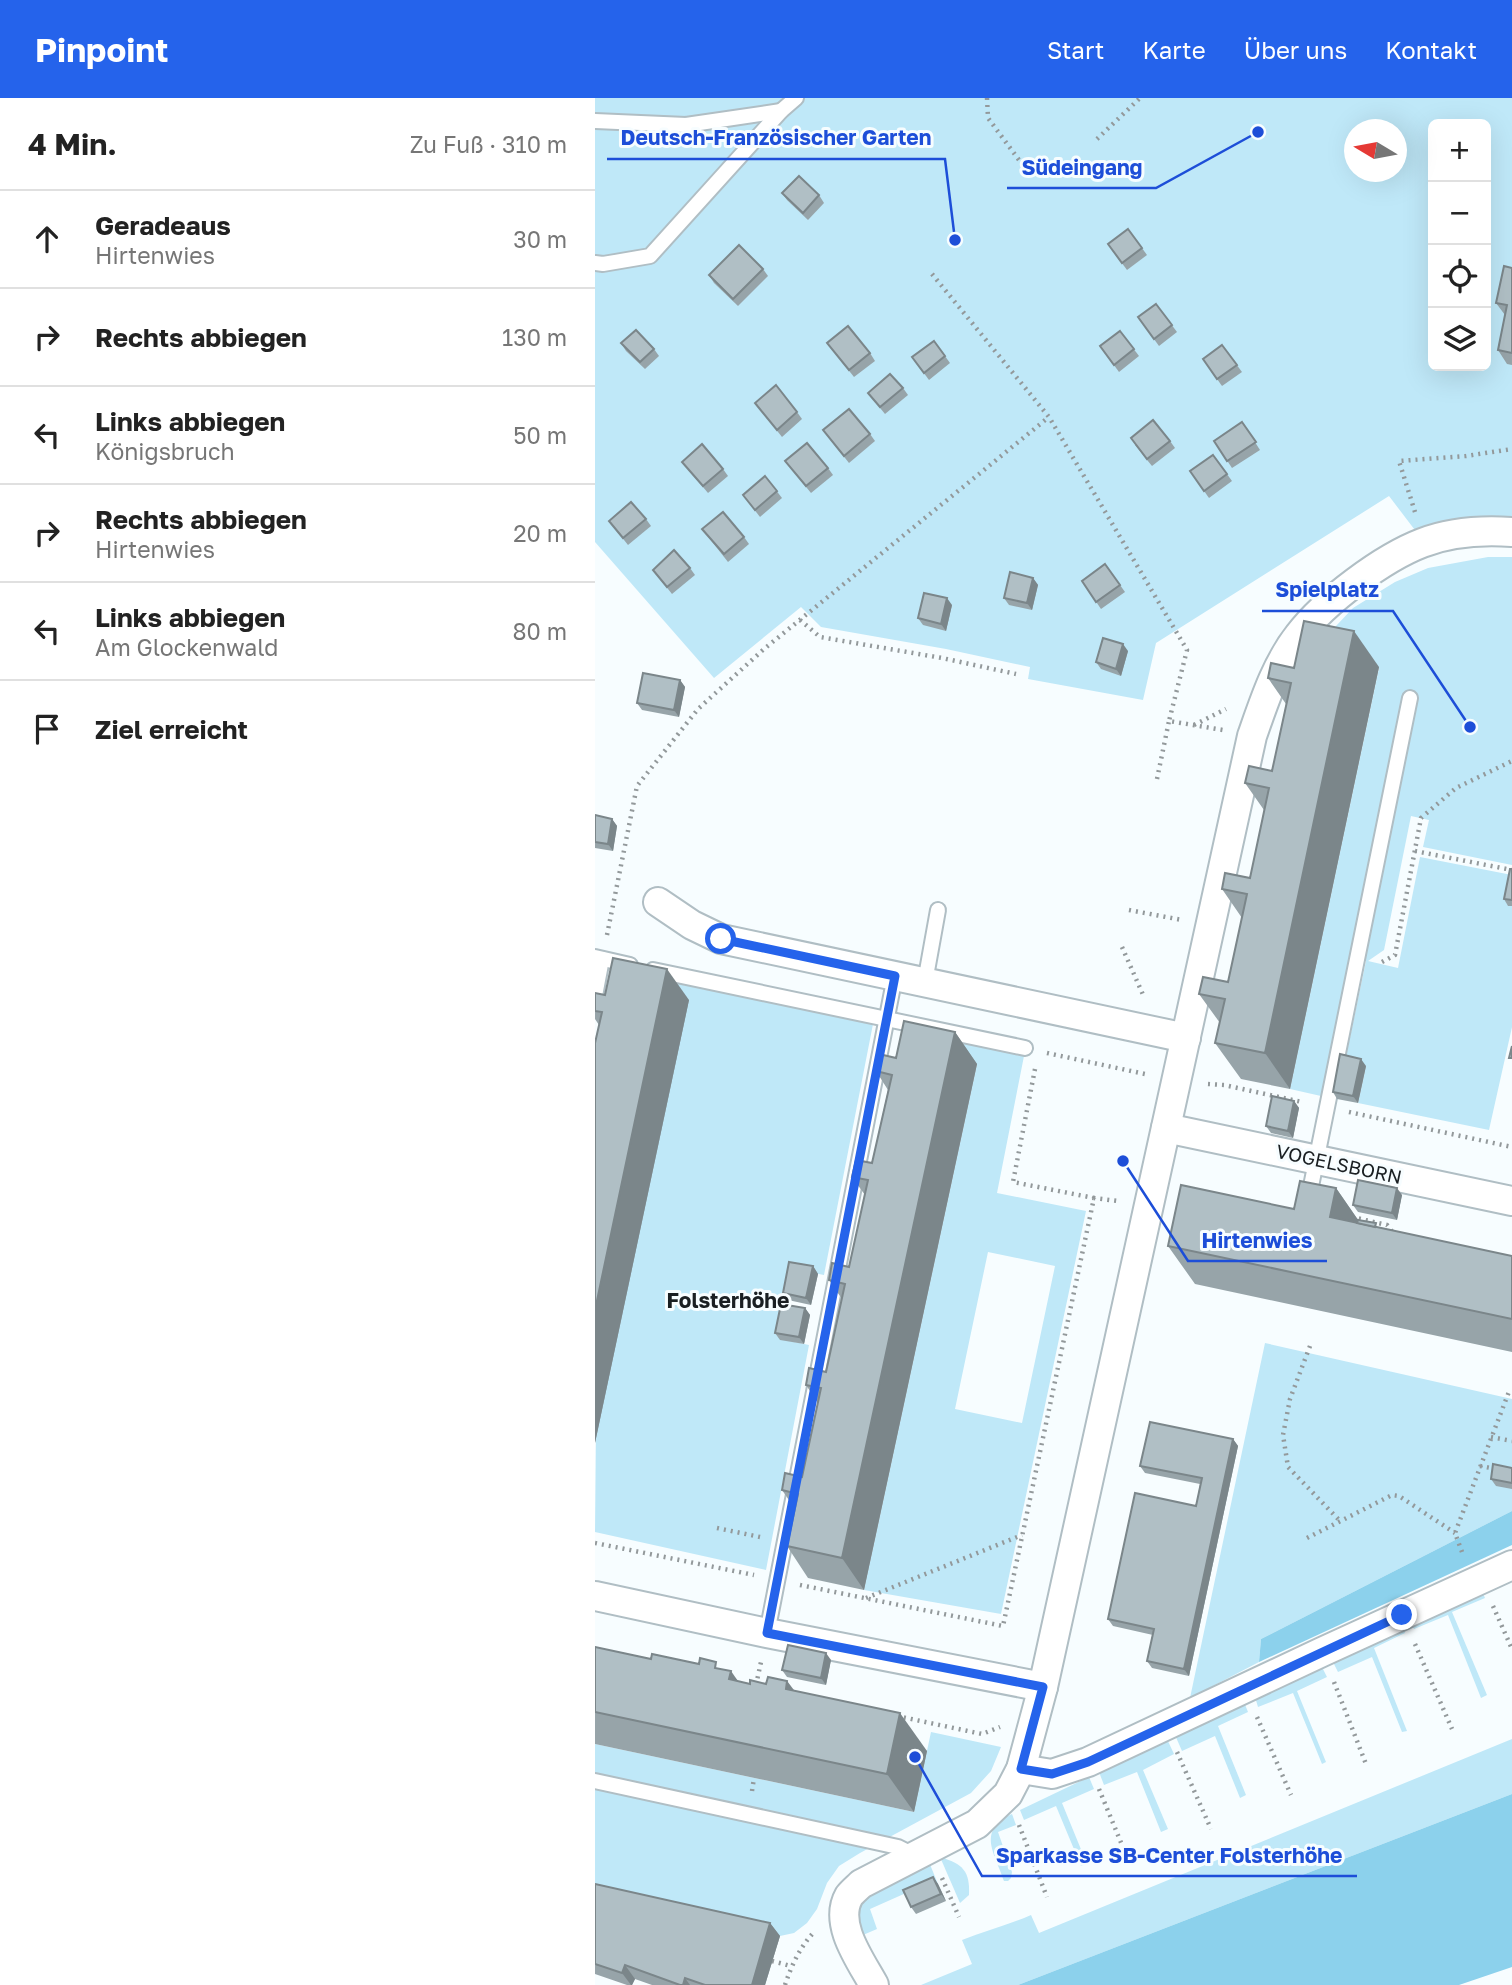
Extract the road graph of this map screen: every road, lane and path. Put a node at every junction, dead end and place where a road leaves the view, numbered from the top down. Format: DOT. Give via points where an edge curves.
graph roads {
  1 [pos="796,98"];
  2 [pos="987,98"];
  3 [pos="1140,98"];
  4 [pos="781,111"];
  5 [pos="595,121"];
  6 [pos="1097,139"];
  7 [pos="1019,160"];
  8 [pos="595,263"];
  9 [pos="932,274"];
  10 [pos="1049,417"];
  11 [pos="1512,449"];
  12 [pos="1416,517"];
  13 [pos="1512,532"];
  14 [pos="800,620"];
  15 [pos="1016,674"];
  16 [pos="1411,698"];
  17 [pos="1169,721"];
  18 [pos="1217,729"];
  19 [pos="1512,761"];
  20 [pos="1157,779"];
  21 [pos="1415,851"];
  22 [pos="1512,870"];
  23 [pos="658,902"];
  24 [pos="938,910"];
  25 [pos="1129,910"];
  26 [pos="1210,926"];
  27 [pos="1122,947"];
  28 [pos="599,958"];
  29 [pos="1388,959"];
  30 [pos="895,976"];
  31 [pos="925,982"];
  32 [pos="595,996"];
  33 [pos="885,1020"];
  34 [pos="1175,1036"];
  35 [pos="1032,1049"];
  36 [pos="1200,1085"];
  37 [pos="1142,1087"];
  38 [pos="1327,1107"];
  39 [pos="1166,1128"];
  40 [pos="1512,1147"];
  41 [pos="1317,1160"];
  42 [pos="1121,1189"];
  43 [pos="1094,1198"];
  44 [pos="1512,1201"];
  45 [pos="1306,1208"];
  46 [pos="1406,1236"];
  47 [pos="1310,1346"];
  48 [pos="1510,1389"];
  49 [pos="1491,1437"];
  50 [pos="1512,1441"];
  51 [pos="1480,1466"];
  52 [pos="1501,1470"];
  53 [pos="1341,1522"];
  54 [pos="717,1528"];
  55 [pos="1455,1533"];
  56 [pos="1022,1535"];
  57 [pos="1307,1538"];
  58 [pos="785,1542"];
  59 [pos="595,1543"];
  60 [pos="1462,1552"];
  61 [pos="1512,1565"];
  62 [pos="1482,1579"];
  63 [pos="777,1580"];
  64 [pos="595,1596"];
  65 [pos="865,1599"];
  66 [pos="1402,1615"];
  67 [pos="767,1633"];
  68 [pos="1512,1649"];
  69 [pos="1322,1652"];
  70 [pos="761,1661"];
  71 [pos="743,1683"];
  72 [pos="756,1686"];
  73 [pos="764,1687"];
  74 [pos="1043,1687"];
  75 [pos="1244,1688"];
  76 [pos="890,1714"];
  77 [pos="1009,1723"];
  78 [pos="1165,1726"];
  79 [pos="1452,1729"];
  80 [pos="1088,1762"];
  81 [pos="1366,1764"];
  82 [pos="1021,1769"];
  83 [pos="595,1781"];
  84 [pos="1008,1794"];
  85 [pos="1291,1796"];
  86 [pos="1211,1829"];
  87 [pos="923,1852"];
  88 [pos="1129,1862"];
  89 [pos="1047,1897"];
  90 [pos="844,1910"];
  91 [pos="959,1917"];
  92 [pos="772,1961"];
  93 [pos="791,1966"];
  94 [pos="785,1985"];
  95 [pos="874,1985"];
  1 -- 4 [label="lane"];
  2 -- 7 [label="path" via="988,118"];
  3 -- 6 [label="path"];
  4 -- 5 [label="lane" via="686,125"];
  4 -- 8 [label="lane" via="650,256"];
  9 -- 10 [label="path"];
  10 -- 14 [label="path"];
  10 -- 17 [label="path" via="1187,650"];
  11 -- 12 [label="path" via="1399,461"];
  13 -- 26 [label="street" via="1450,536 1397,555 1350,586 1299,635 1270,687 1252,736"];
  14 -- 15 [label="path" via="820,637"];
  14 -- 28 [label="path" via="698,709 637,786"];
  16 -- 38 [label="lane"];
  17 -- 18 [label="path"];
  17 -- 20 [label="path"];
  19 -- 21 [label="path" via="1456,788 1421,818"];
  21 -- 22 [label="path"];
  21 -- 29 [label="path" via="1395,955"];
  23 -- 30 [label="street" via="721,939"];
  24 -- 31 [label="lane"];
  25 -- 26 [label="path"];
  26 -- 34 [label="street"];
  27 -- 34 [label="path" via="1143,996"];
  28 -- 32 [label="lane"];
  28 -- 33 [label="lane"];
  30 -- 31 [label="street"];
  30 -- 33 [label="lane"];
  31 -- 34 [label="street"];
  33 -- 35 [label="lane"];
  33 -- 58 [label="lane"];
  34 -- 39 [label="street"];
  35 -- 37 [label="path" via="1147,1074"];
  35 -- 43 [label="path" via="1013,1182"];
  36 -- 38 [label="path" via="1213,1083"];
  38 -- 40 [label="path"];
  38 -- 41 [label="lane"];
  39 -- 41 [label="street, VOGELSBORN"];
  39 -- 74 [label="street"];
  41 -- 44 [label="street, VOGELSBORN"];
  41 -- 45 [label="lane"];
  42 -- 43 [label="path" via="1118,1202"];
  43 -- 56 [label="path"];
  45 -- 46 [label="path" via="1387,1225 1394,1234"];
  47 -- 53 [label="path" via="1290,1399 1283,1435 1289,1467"];
  48 -- 49 [label="path"];
  49 -- 50 [label="path"];
  49 -- 51 [label="path"];
  51 -- 52 [label="path"];
  51 -- 55 [label="path"];
  53 -- 55 [label="path" via="1392,1495"];
  53 -- 57 [label="path"];
  54 -- 58 [label="path"];
  55 -- 60 [label="path"];
  56 -- 65 [label="path"];
  56 -- 65 [label="path" via="1003,1626"];
  58 -- 63 [label="lane"];
  59 -- 63 [label="path"];
  61 -- 62 [label="street"];
  62 -- 66 [label="street"];
  62 -- 68 [label="path"];
  63 -- 65 [label="path"];
  63 -- 67 [label="lane"];
  64 -- 67 [label="street"];
  66 -- 69 [label="street"];
  66 -- 79 [label="path"];
  67 -- 74 [label="street"];
  69 -- 75 [label="street"];
  69 -- 81 [label="path"];
  70 -- 72 [label="path"];
  71 -- 72 [label="path"];
  72 -- 73 [label="path"];
  74 -- 82 [label="street"];
  75 -- 78 [label="street"];
  75 -- 85 [label="path"];
  76 -- 77 [label="path" via="982,1734"];
  78 -- 80 [label="street"];
  78 -- 86 [label="path"];
  80 -- 82 [label="street" via="1052,1774"];
  80 -- 88 [label="path"];
  82 -- 84 [label="street"];
  83 -- 87 [label="lane"];
  84 -- 87 [label="street" via="977,1824"];
  84 -- 89 [label="path"];
  87 -- 90 [label="street" via="861,1884"];
  87 -- 91 [label="path"];
  90 -- 93 [label="path" via="819,1927"];
  90 -- 95 [label="street" via="846,1929"];
  92 -- 93 [label="path"];
  93 -- 94 [label="path"];
}
